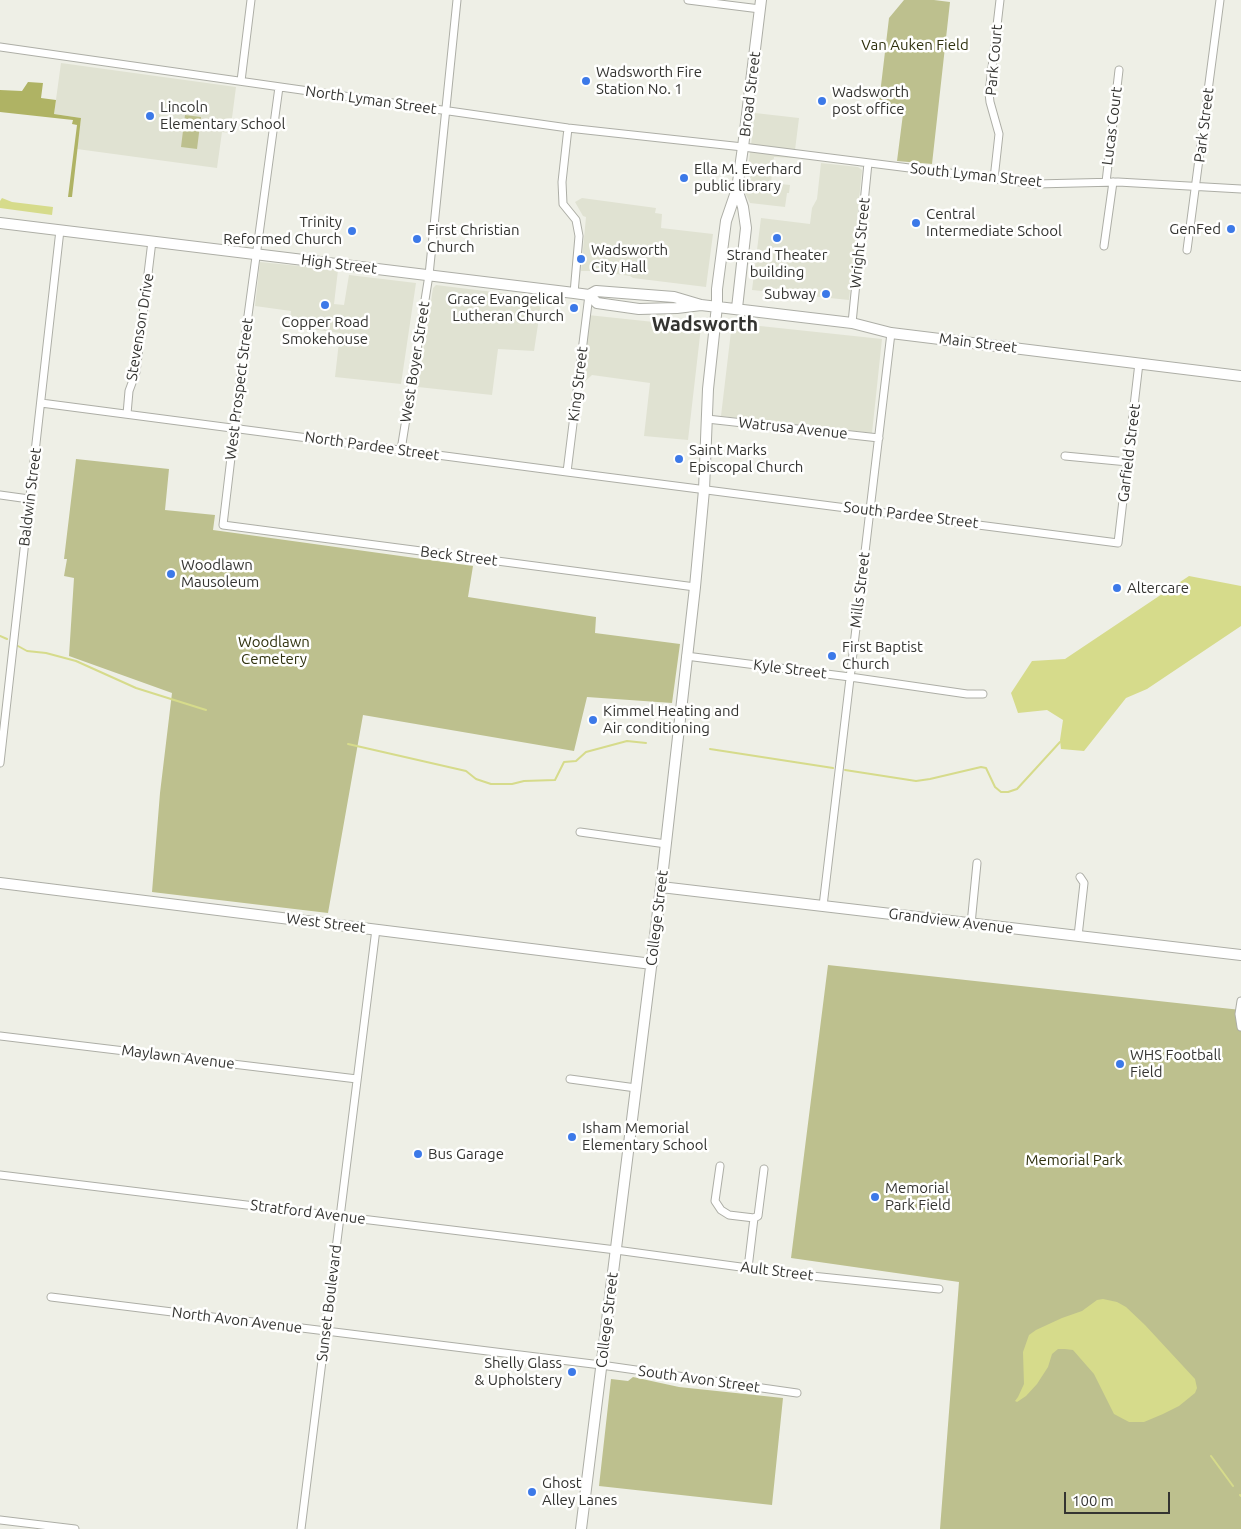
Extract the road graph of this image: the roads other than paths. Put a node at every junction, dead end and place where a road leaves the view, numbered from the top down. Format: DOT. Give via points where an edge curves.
graph roads {
  1 [pos="251,0"];
  2 [pos="457,0"];
  3 [pos="688,0"];
  4 [pos="1000,0"];
  5 [pos="1220,0"];
  6 [pos="761,4"];
  7 [pos="0,47"];
  8 [pos="1119,70"];
  9 [pos="241,81"];
  10 [pos="279,87"];
  11 [pos="445,111"];
  12 [pos="568,128"];
  13 [pos="743,147"];
  14 [pos="868,163"];
  15 [pos="994,179"];
  16 [pos="1109,182"];
  17 [pos="1196,186"];
  18 [pos="737,189"];
  19 [pos="1241,189"];
  20 [pos="728,213"];
  21 [pos="744,214"];
  22 [pos="0,223"];
  23 [pos="60,230"];
  24 [pos="152,241"];
  25 [pos="1104,246"];
  26 [pos="1187,250"];
  27 [pos="256,254"];
  28 [pos="429,275"];
  29 [pos="574,293"];
  30 [pos="589,295"];
  31 [pos="701,305"];
  32 [pos="717,306"];
  33 [pos="736,308"];
  34 [pos="852,323"];
  35 [pos="891,333"];
  36 [pos="1139,363"];
  37 [pos="1241,376"];
  38 [pos="40,403"];
  39 [pos="126,414"];
  40 [pos="707,418"];
  41 [pos="234,427"];
  42 [pos="879,438"];
  43 [pos="402,450"];
  44 [pos="1065,456"];
  45 [pos="1128,462"];
  46 [pos="567,472"];
  47 [pos="704,490"];
  48 [pos="0,495"];
  49 [pos="29,499"];
  50 [pos="870,510"];
  51 [pos="223,525"];
  52 [pos="1118,543"];
  53 [pos="695,587"];
  54 [pos="686,656"];
  55 [pos="850,677"];
  56 [pos="983,694"];
  57 [pos="0,763"];
  58 [pos="580,832"];
  59 [pos="666,844"];
  60 [pos="977,863"];
  61 [pos="1080,877"];
  62 [pos="0,883"];
  63 [pos="661,888"];
  64 [pos="823,906"];
  65 [pos="971,924"];
  66 [pos="376,929"];
  67 [pos="1078,936"];
  68 [pos="1241,955"];
  69 [pos="652,964"];
  70 [pos="1241,1001"];
  71 [pos="1241,1028"];
  72 [pos="0,1036"];
  73 [pos="357,1079"];
  74 [pos="570,1079"];
  75 [pos="636,1088"];
  76 [pos="720,1166"];
  77 [pos="764,1169"];
  78 [pos="0,1175"];
  79 [pos="339,1216"];
  80 [pos="754,1218"];
  81 [pos="616,1250"];
  82 [pos="748,1268"];
  83 [pos="939,1289"];
  84 [pos="51,1297"];
  85 [pos="326,1330"];
  86 [pos="601,1364"];
  87 [pos="797,1393"];
  88 [pos="0,1520"];
  89 [pos="75,1529"];
  90 [pos="300,1529"];
  91 [pos="581,1529"];
  1 -- 9 [label="street"];
  2 -- 11 [label="street, West Boyer Street"];
  3 -- 6 [label="street"];
  4 -- 15 [label="street, Park Court" via="990,93 999,134"];
  5 -- 17 [label="street, Park Street"];
  6 -- 13 [label="main road, Broad Street"];
  7 -- 9 [label="street, North Lyman Street"];
  8 -- 16 [label="street, Lucas Court"];
  9 -- 10 [label="street, North Lyman Street"];
  10 -- 11 [label="street, North Lyman Street"];
  10 -- 27 [label="street, West Prospect Street"];
  11 -- 12 [label="street, North Lyman Street"];
  11 -- 28 [label="street, West Boyer Street"];
  12 -- 13 [label="street, North Lyman Street"];
  12 -- 29 [label="street" via="562,182 563,204 576,220 579,236"];
  13 -- 14 [label="street, South Lyman Street"];
  13 -- 18 [label="main road, Broad Street"];
  14 -- 15 [label="street, South Lyman Street"];
  14 -- 34 [label="street, Wright Street"];
  15 -- 16 [label="street, South Lyman Street" via="1036,184"];
  16 -- 17 [label="street, South Lyman Street"];
  16 -- 25 [label="street, Lucas Court"];
  17 -- 19 [label="street, South Lyman Street"];
  17 -- 26 [label="street, Park Street"];
  18 -- 20 [label="main road, Broad Street"];
  18 -- 21 [label="main road, Broad Street"];
  20 -- 21 [label="main road" via="736,210"];
  20 -- 32 [label="main road, Broad Street"];
  21 -- 33 [label="main road, Broad Street" via="745,244"];
  22 -- 23 [label="main road, High Street"];
  23 -- 24 [label="main road, High Street"];
  23 -- 38 [label="street, Baldwin Street"];
  24 -- 27 [label="main road, High Street"];
  24 -- 39 [label="street, Stevenson Drive" via="136,372"];
  27 -- 28 [label="main road, High Street"];
  27 -- 41 [label="street, West Prospect Street"];
  28 -- 29 [label="main road, High Street"];
  28 -- 43 [label="street, West Boyer Street"];
  29 -- 30 [label="main road, High Street"];
  30 -- 31 [label="main road, High Street" via="596,290 674,297"];
  30 -- 31 [label="main road, High Street" via="597,302 639,309"];
  30 -- 46 [label="street, King Street"];
  31 -- 32 [label="main road, High Street"];
  32 -- 33 [label="main road, Main Street"];
  32 -- 40 [label="main road, College Street"];
  33 -- 34 [label="main road, Main Street"];
  34 -- 35 [label="main road, Main Street"];
  35 -- 36 [label="main road, Main Street"];
  35 -- 42 [label="street, Mills Street"];
  36 -- 37 [label="main road, Main Street"];
  36 -- 45 [label="street, Garfield Street"];
  38 -- 39 [label="street, North Pardee Street"];
  38 -- 49 [label="street, Baldwin Street"];
  39 -- 41 [label="street, North Pardee Street"];
  40 -- 42 [label="street, Watrusa Avenue"];
  40 -- 47 [label="main road, College Street"];
  41 -- 43 [label="street, North Pardee Street"];
  41 -- 51 [label="street, West Prospect Street"];
  42 -- 50 [label="street, Mills Street"];
  43 -- 46 [label="street, North Pardee Street"];
  44 -- 45 [label="street"];
  45 -- 52 [label="street, Garfield Street"];
  46 -- 47 [label="street, North Pardee Street"];
  47 -- 50 [label="street, South Pardee Street"];
  47 -- 53 [label="main road, College Street"];
  48 -- 49 [label="street"];
  49 -- 57 [label="street, Baldwin Street"];
  50 -- 52 [label="street, South Pardee Street"];
  50 -- 55 [label="street, Mills Street"];
  51 -- 53 [label="street, Beck Street"];
  53 -- 54 [label="main road, College Street"];
  54 -- 55 [label="street, Kyle Street"];
  54 -- 59 [label="main road, College Street"];
  55 -- 56 [label="street, Kyle Street"];
  55 -- 64 [label="street, Mills Street"];
  58 -- 59 [label="street"];
  59 -- 63 [label="main road, College Street"];
  60 -- 65 [label="street"];
  61 -- 67 [label="street" via="1084,883"];
  62 -- 66 [label="main road, West Street"];
  63 -- 64 [label="main road, Grandview Avenue"];
  63 -- 69 [label="main road, College Street"];
  64 -- 65 [label="main road, Grandview Avenue"];
  65 -- 67 [label="main road, Grandview Avenue"];
  66 -- 69 [label="main road, West Street"];
  66 -- 73 [label="street, Sunset Boulevard"];
  67 -- 68 [label="main road, Grandview Avenue"];
  69 -- 75 [label="main road, College Street"];
  70 -- 71 [label="street"];
  72 -- 73 [label="street, Maylawn Avenue"];
  73 -- 79 [label="street, Sunset Boulevard"];
  74 -- 75 [label="street"];
  75 -- 81 [label="main road, College Street"];
  76 -- 80 [label="street" via="715,1201 729,1215"];
  77 -- 80 [label="street" via="758,1216"];
  78 -- 79 [label="street, Stratford Avenue"];
  79 -- 81 [label="street, Stratford Avenue"];
  79 -- 85 [label="street, Sunset Boulevard"];
  80 -- 82 [label="street"];
  81 -- 82 [label="street, Ault Street"];
  81 -- 86 [label="main road, College Street"];
  82 -- 83 [label="street, Ault Street"];
  84 -- 85 [label="street, North Avon Avenue"];
  85 -- 86 [label="street, North Avon Avenue"];
  85 -- 90 [label="street, Sunset Boulevard"];
  86 -- 87 [label="street, South Avon Street"];
  86 -- 91 [label="main road, College Street"];
  88 -- 89 [label="street"];
}
